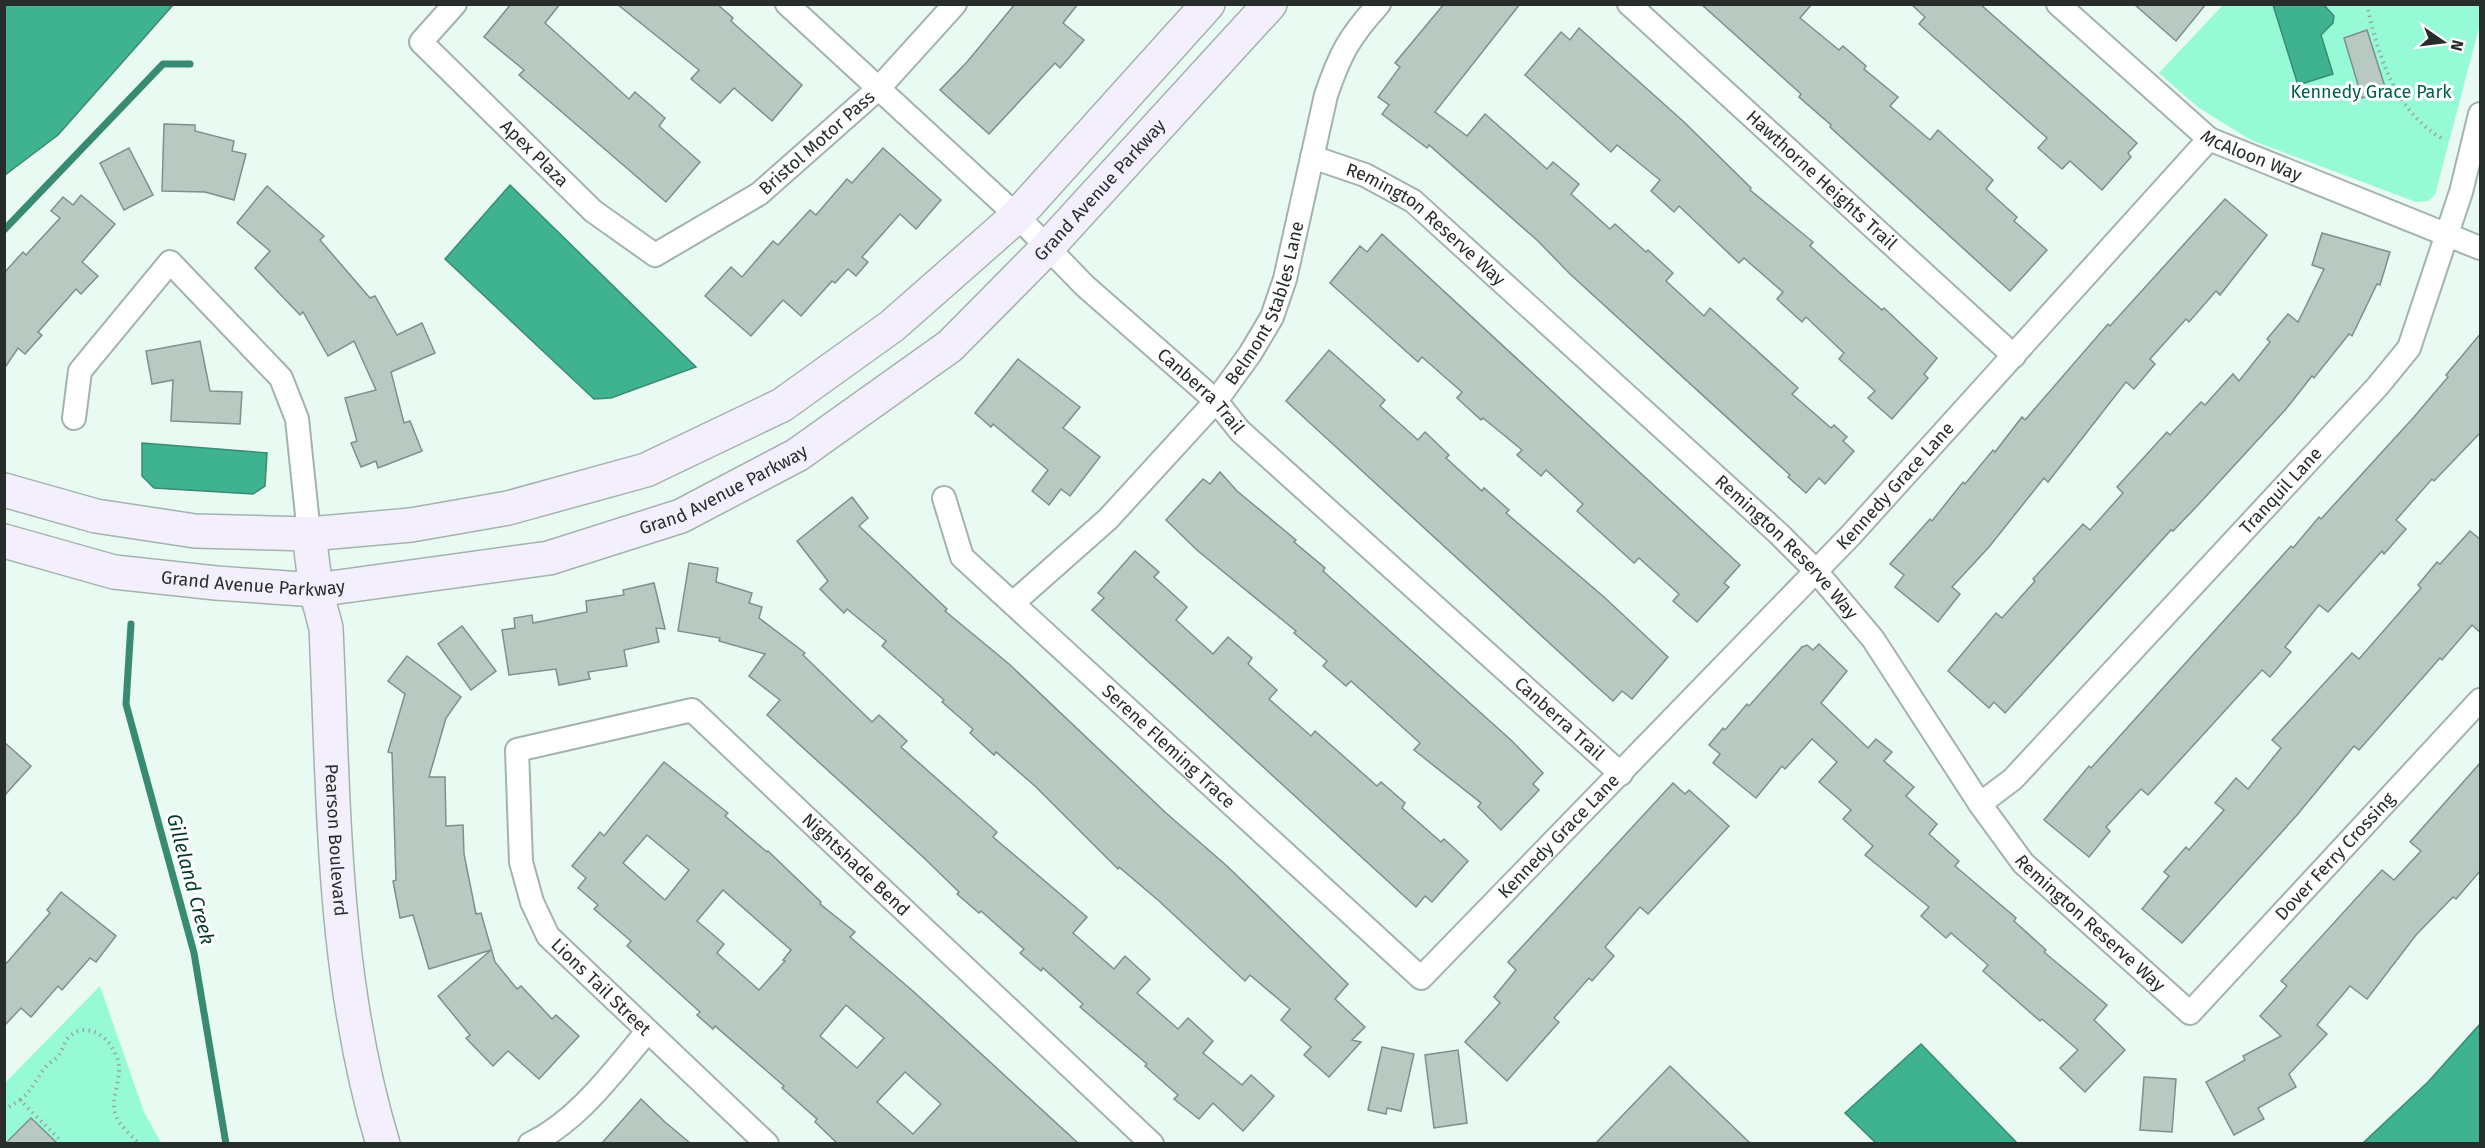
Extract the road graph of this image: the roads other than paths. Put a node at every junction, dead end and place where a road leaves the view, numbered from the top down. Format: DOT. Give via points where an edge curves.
graph roads {
  1 [pos="455,4"];
  2 [pos="787,4"];
  3 [pos="955,4"];
  4 [pos="1208,4"];
  5 [pos="1270,4"];
  6 [pos="1379,4"];
  7 [pos="1629,4"];
  8 [pos="2058,4"];
  9 [pos="879,88"];
  10 [pos="2481,114"];
  11 [pos="2209,139"];
  12 [pos="1312,157"];
  13 [pos="1017,216"];
  14 [pos="2447,234"];
  15 [pos="1047,248"];
  16 [pos="2481,248"];
  17 [pos="655,255"];
  18 [pos="2014,356"];
  19 [pos="1216,401"];
  20 [pos="74,418"];
  21 [pos="4,490"];
  22 [pos="944,498"];
  23 [pos="309,534"];
  24 [pos="4,541"];
  25 [pos="1815,570"];
  26 [pos="316,590"];
  27 [pos="1013,603"];
  28 [pos="2481,700"];
  29 [pos="517,750"];
  30 [pos="1621,774"];
  31 [pos="1980,804"];
  32 [pos="1421,978"];
  33 [pos="2190,1013"];
  34 [pos="647,1032"];
  35 [pos="382,1143"];
  36 [pos="530,1143"];
  37 [pos="767,1143"];
  38 [pos="1152,1143"];
  1 -- 17 [label="street, Apex Plaza" via="421,42 593,211"];
  2 -- 9 [label="street, Canberra Trail"];
  3 -- 9 [label="street, Bristol Motor Pass"];
  4 -- 13 [label="street"];
  5 -- 15 [label="street, Grand Avenue Parkway"];
  6 -- 12 [label="street, Belmont Stables Lane" via="1351,36 1335,68"];
  7 -- 18 [label="street, Hawthorne Heights Trail"];
  8 -- 11 [label="street, McAloon Way"];
  9 -- 13 [label="street, Canberra Trail"];
  9 -- 17 [label="street, Bristol Motor Pass" via="759,194"];
  10 -- 14 [label="street, Tranquil Lane"];
  11 -- 14 [label="street, McAloon Way"];
  11 -- 18 [label="street, Kennedy Grace Lane"];
  12 -- 19 [label="street, Belmont Stables Lane" via="1286,279 1272,317"];
  12 -- 25 [label="street, Remington Reserve Way" via="1365,175 1413,201"];
  13 -- 15 [label="street, Canberra Trail"];
  13 -- 23 [label="street" via="892,326 782,405 646,470 508,508 411,525"];
  14 -- 16 [label="street, McAloon Way"];
  14 -- 31 [label="street, Tranquil Lane" via="2409,348 2384,379 2013,779"];
  15 -- 19 [label="street, Canberra Trail"];
  15 -- 26 [label="street, Grand Avenue Parkway" via="950,346 797,455 681,516 549,558"];
  18 -- 25 [label="street, Kennedy Grace Lane"];
  19 -- 27 [label="street, Belmont Stables Lane" via="1108,519"];
  19 -- 30 [label="street, Canberra Trail" via="1240,431"];
  20 -- 23 [label="street" via="80,371 170,262 282,378 297,418"];
  21 -- 23 [label="street" via="96,516 195,531"];
  22 -- 27 [label="street, Serene Fleming Trace" via="962,556"];
  23 -- 26 [label="street, Pearson Boulevard"];
  24 -- 26 [label="street, Grand Avenue Parkway" via="114,572"];
  25 -- 30 [label="street, Kennedy Grace Lane"];
  25 -- 31 [label="street, Remington Reserve Way" via="1873,639"];
  26 -- 35 [label="street, Pearson Boulevard" via="326,628 343,944 353,1027"];
  27 -- 32 [label="street, Serene Fleming Trace"];
  28 -- 33 [label="street, Dover Ferry Crossing"];
  29 -- 34 [label="street, Lions Tail Street" via="520,862 532,902 548,936"];
  29 -- 38 [label="street, Nightshade Bend" via="692,710"];
  30 -- 32 [label="street, Kennedy Grace Lane"];
  31 -- 33 [label="street, Remington Reserve Way" via="2024,863"];
  34 -- 36 [label="street" via="576,1113"];
  34 -- 37 [label="street, Lions Tail Street"];
}
